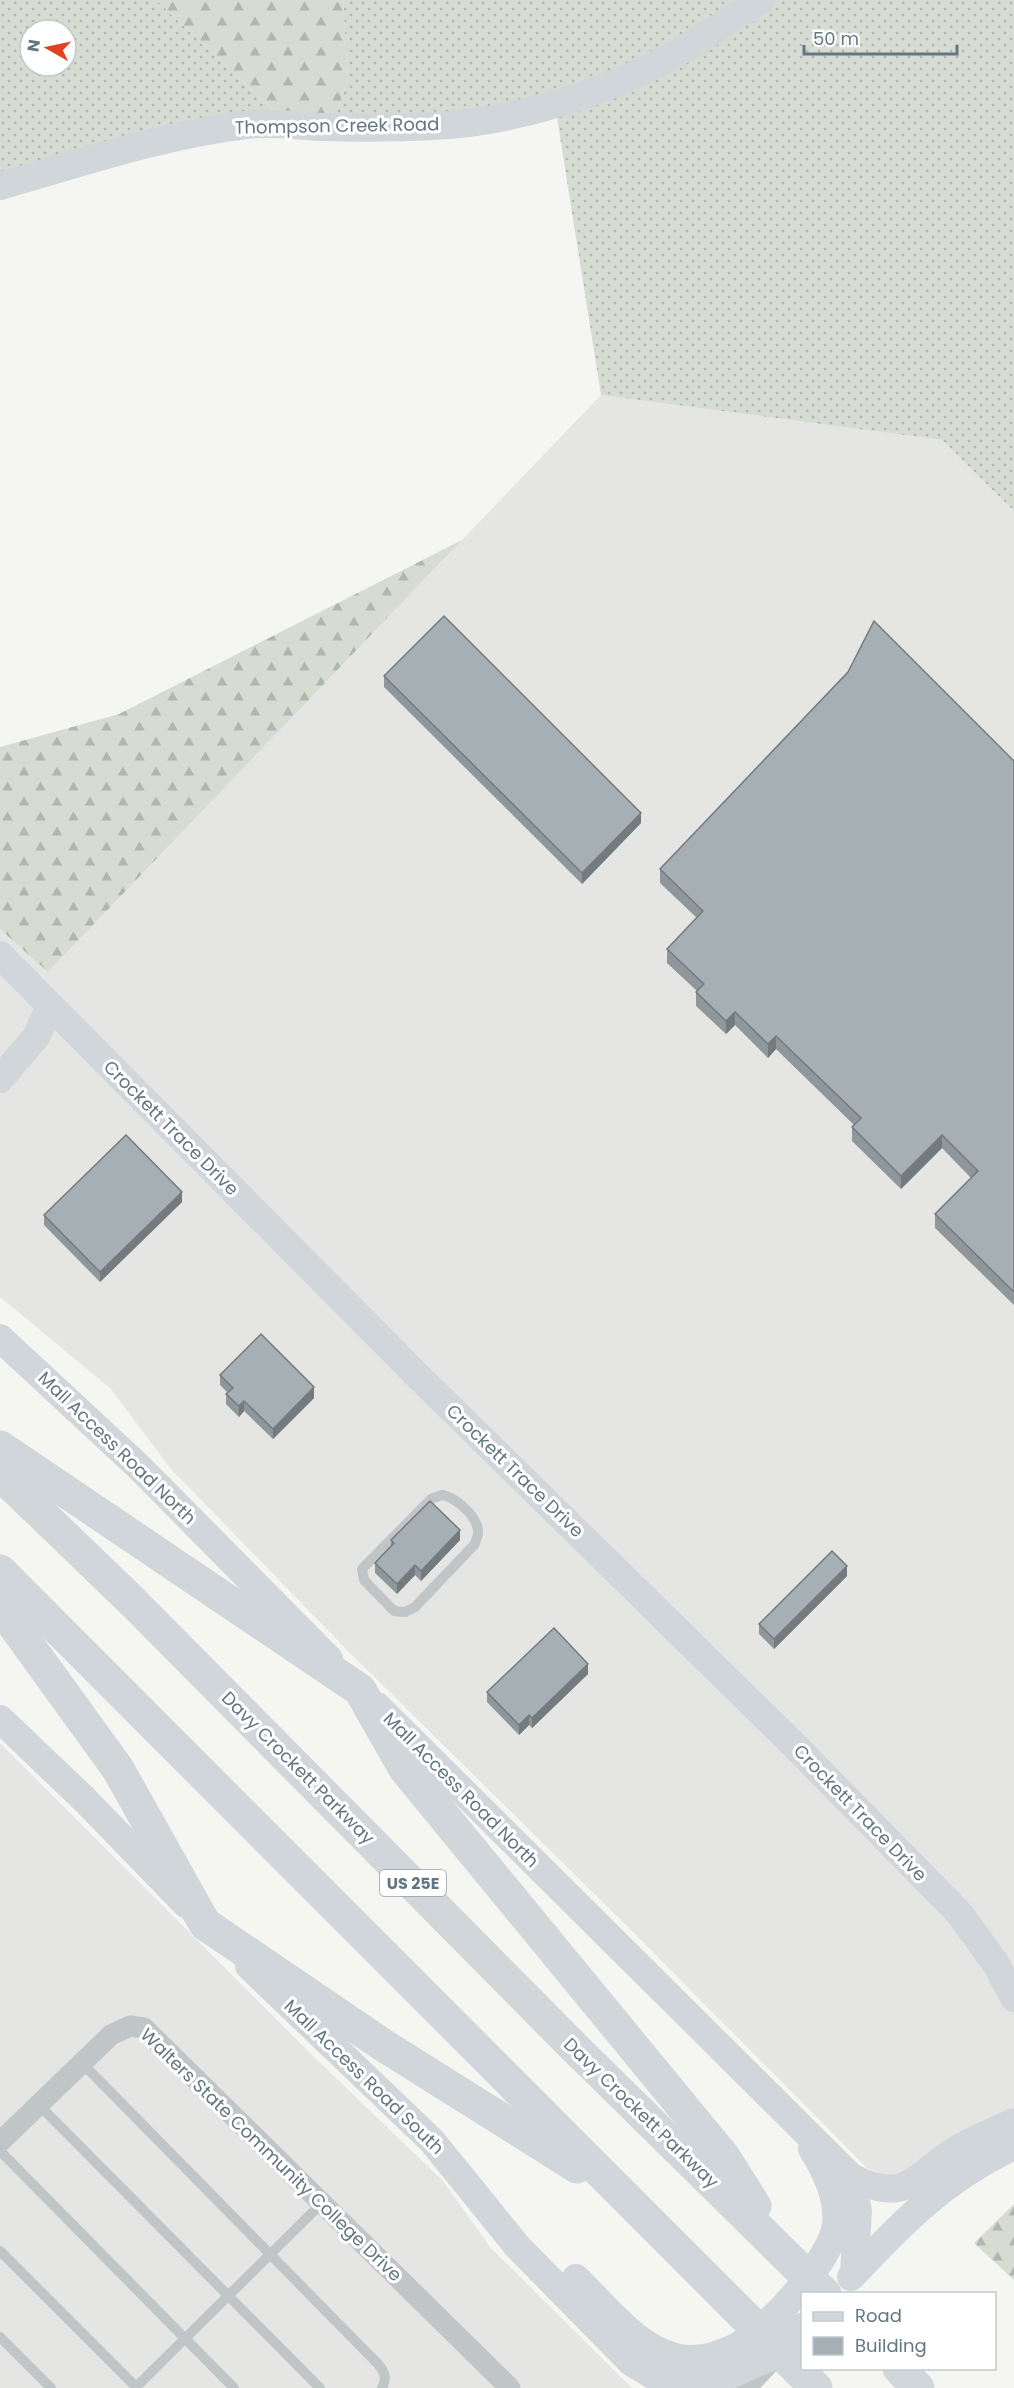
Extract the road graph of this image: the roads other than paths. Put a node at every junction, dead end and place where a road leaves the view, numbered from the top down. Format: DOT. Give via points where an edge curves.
graph roads {
  1 [pos="761,0"];
  2 [pos="0,186"];
  3 [pos="3,961"];
  4 [pos="50,1006"];
  5 [pos="0,1049"];
  6 [pos="0,1079"];
  7 [pos="2,1339"];
  8 [pos="0,1447"];
  9 [pos="0,1474"];
  10 [pos="0,1571"];
  11 [pos="0,1606"];
  12 [pos="405,1612"];
  13 [pos="390,1614"];
  14 [pos="360,1690"];
  15 [pos="0,1719"];
  16 [pos="205,1924"];
  17 [pos="1014,1998"];
  18 [pos="82,2063"];
  19 [pos="39,2105"];
  20 [pos="1014,2122"];
  21 [pos="798,2127"];
  22 [pos="432,2141"];
  23 [pos="0,2142"];
  24 [pos="1014,2146"];
  25 [pos="0,2151"];
  26 [pos="851,2177"];
  27 [pos="627,2199"];
  28 [pos="322,2204"];
  29 [pos="847,2210"];
  30 [pos="0,2251"];
  31 [pos="783,2251"];
  32 [pos="271,2254"];
  33 [pos="844,2284"];
  34 [pos="823,2292"];
  35 [pos="228,2296"];
  36 [pos="801,2328"];
  37 [pos="0,2337"];
  38 [pos="185,2339"];
  39 [pos="776,2355"];
  40 [pos="631,2362"];
  41 [pos="901,2370"];
  42 [pos="692,2371"];
  43 [pos="506,2387"];
  44 [pos="51,2388"];
  45 [pos="136,2388"];
  46 [pos="234,2388"];
  47 [pos="320,2388"];
  48 [pos="382,2388"];
  49 [pos="649,2388"];
  50 [pos="746,2388"];
  51 [pos="816,2388"];
  52 [pos="918,2388"];
  1 -- 2 [label="street, Thompson Creek Road" via="668,58 555,105 435,126 249,124 125,149"];
  3 -- 4 [label="street, Crockett Trace Drive"];
  4 -- 5 [label="street" via="23,1025"];
  4 -- 6 [label="street" via="36,1037"];
  4 -- 17 [label="street, Crockett Trace Drive" via="960,1914 996,1964"];
  7 -- 14 [label="street, Mall Access Road North" via="164,1492"];
  8 -- 14 [label="highway"];
  9 -- 31 [label="highway, Davy Crockett Parkway / US 25E"];
  10 -- 27 [label="highway"];
  11 -- 16 [label="highway" via="118,1769"];
  12 -- 12 [label="lane" via="415,1607 474,1545 478,1526 450,1496 431,1499 362,1569 364,1580 378,1596 394,1611"];
  12 -- 13 [label="lane" via="398,1617"];
  14 -- 21 [label="street, Mall Access Road North"];
  14 -- 31 [label="highway" via="405,1769 724,2157"];
  15 -- 16 [label="street, Mall Access Road South"];
  16 -- 22 [label="street, Mall Access Road South"];
  16 -- 27 [label="highway" via="383,2046"];
  18 -- 19 [label="street, Walters State Community College Drive"];
  18 -- 28 [label="street, Walters State Community College Drive" via="121,2029 144,2028"];
  18 -- 32 [label="lane"];
  19 -- 23 [label="street, Walters State Community College Drive"];
  19 -- 35 [label="lane"];
  20 -- 26 [label="street" via="955,2151 912,2184 885,2190"];
  21 -- 26 [label="street, Mall Access Road North"];
  21 -- 29 [label="street"];
  22 -- 40 [label="street, Mall Access Road South" via="518,2246"];
  22 -- 42 [label="street" via="637,2337"];
  24 -- 33 [label="street" via="958,2177 921,2205"];
  25 -- 38 [label="lane"];
  26 -- 29 [label="street"];
  27 -- 51 [label="highway"];
  28 -- 32 [label="lane"];
  28 -- 43 [label="street, Walters State Community College Drive"];
  29 -- 33 [label="street"];
  29 -- 42 [label="street" via="821,2260 782,2309 746,2342"];
  30 -- 45 [label="lane"];
  31 -- 34 [label="highway, Davy Crockett Parkway / US 25E"];
  32 -- 35 [label="lane"];
  32 -- 48 [label="lane" via="378,2364 384,2372"];
  35 -- 38 [label="lane"];
  35 -- 47 [label="lane"];
  36 -- 39 [label="street"];
  37 -- 44 [label="lane"];
  38 -- 45 [label="lane"];
  38 -- 46 [label="lane"];
  39 -- 42 [label="street, Mall Access Road South" via="720,2379"];
  39 -- 50 [label="street"];
  40 -- 42 [label="street, Mall Access Road South" via="664,2382"];
  40 -- 49 [label="street"];
  41 -- 52 [label="highway"];
}
